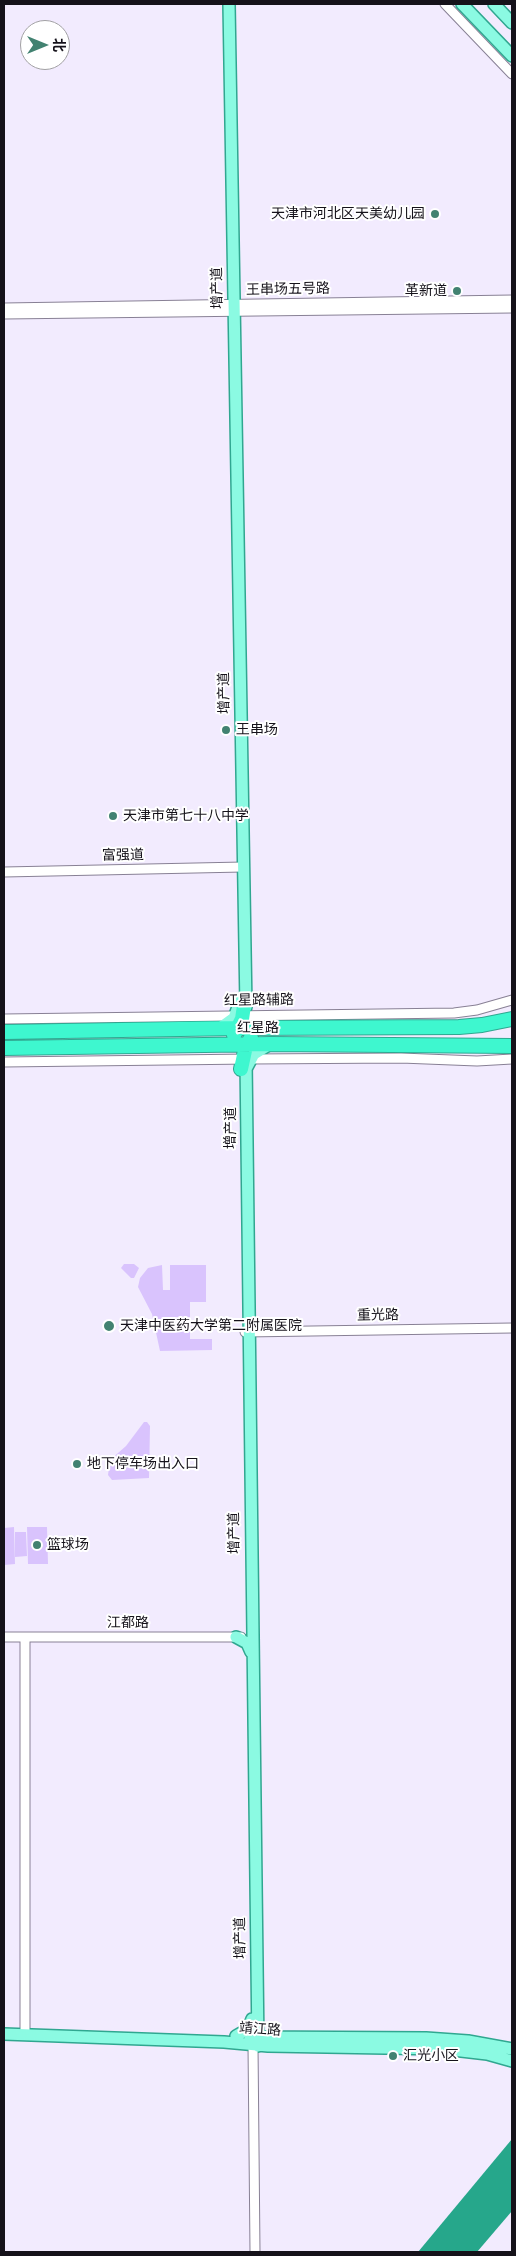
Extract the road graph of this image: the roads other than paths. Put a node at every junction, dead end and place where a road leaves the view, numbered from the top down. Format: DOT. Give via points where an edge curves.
graph roads {
  1 [pos="224,4"];
  2 [pos="229,4"];
  3 [pos="445,4"];
  4 [pos="462,4"];
  5 [pos="494,4"];
  6 [pos="512,22"];
  7 [pos="512,56"];
  8 [pos="512,74"];
  9 [pos="512,300"];
  10 [pos="4,308"];
  11 [pos="231,308"];
  12 [pos="512,308"];
  13 [pos="4,314"];
  14 [pos="241,868"];
  15 [pos="4,872"];
  16 [pos="243,999"];
  17 [pos="512,1000"];
  18 [pos="4,1019"];
  19 [pos="512,1019"];
  20 [pos="4,1032"];
  21 [pos="242,1042"];
  22 [pos="221,1044"];
  23 [pos="512,1046"];
  24 [pos="4,1048"];
  25 [pos="512,1059"];
  26 [pos="4,1062"];
  27 [pos="512,1328"];
  28 [pos="246,1332"];
  29 [pos="4,1638"];
  30 [pos="25,1640"];
  31 [pos="245,1640"];
  32 [pos="4,1643"];
  33 [pos="4,2032"];
  34 [pos="25,2033"];
  35 [pos="255,2034"];
  36 [pos="235,2040"];
  37 [pos="277,2042"];
  38 [pos="512,2049"];
  39 [pos="512,2061"];
  40 [pos="257,2252"];
  1 -- 11 [label="main road, 增产道"];
  2 -- 11 [label="main road, 增产道"];
  3 -- 8 [label="street"];
  4 -- 7 [label="main road"];
  5 -- 6 [label="main road"];
  9 -- 11 [label="street, 王串场五号路"];
  10 -- 11 [label="street, 王串场五号路"];
  11 -- 12 [label="street, 王串场五号路"];
  11 -- 13 [label="street, 王串场五号路"];
  11 -- 14 [label="main road, 增产道"];
  14 -- 15 [label="street, 富强道"];
  14 -- 16 [label="main road, 增产道"];
  16 -- 21 [label="highway"];
  17 -- 21 [label="street, 红星路辅路" via="477,1010"];
  18 -- 21 [label="street, 红星路辅路"];
  19 -- 21 [label="highway, 红星路" via="459,1027 272,1028"];
  20 -- 21 [label="highway, 红星路" via="220,1028"];
  21 -- 22 [label="highway"];
  21 -- 22 [label="highway" via="233,1050"];
  21 -- 23 [label="highway, 红星路"];
  21 -- 25 [label="street, 红星路辅路" via="401,1058"];
  21 -- 26 [label="street, 红星路辅路"];
  21 -- 28 [label="main road, 增产道"];
  22 -- 24 [label="highway, 红星路"];
  27 -- 28 [label="street, 重光路"];
  28 -- 31 [label="main road, 增产道"];
  29 -- 30 [label="street, 江都路"];
  30 -- 31 [label="street, 江都路"];
  30 -- 32 [label="street, 江都路"];
  30 -- 34 [label="street"];
  31 -- 35 [label="main road, 增产道" via="250,1659"];
  33 -- 34 [label="main road, 靖江路"];
  34 -- 36 [label="main road, 靖江路"];
  35 -- 36 [label="main road, 靖江路"];
  35 -- 36 [label="main road" via="248,2029"];
  35 -- 37 [label="main road, 靖江路"];
  35 -- 37 [label="main road" via="263,2032"];
  35 -- 40 [label="street, 增产道"];
  37 -- 38 [label="main road, 靖江路" via="426,2038"];
  37 -- 39 [label="main road, 靖江路" via="444,2049 487,2054"];
}
